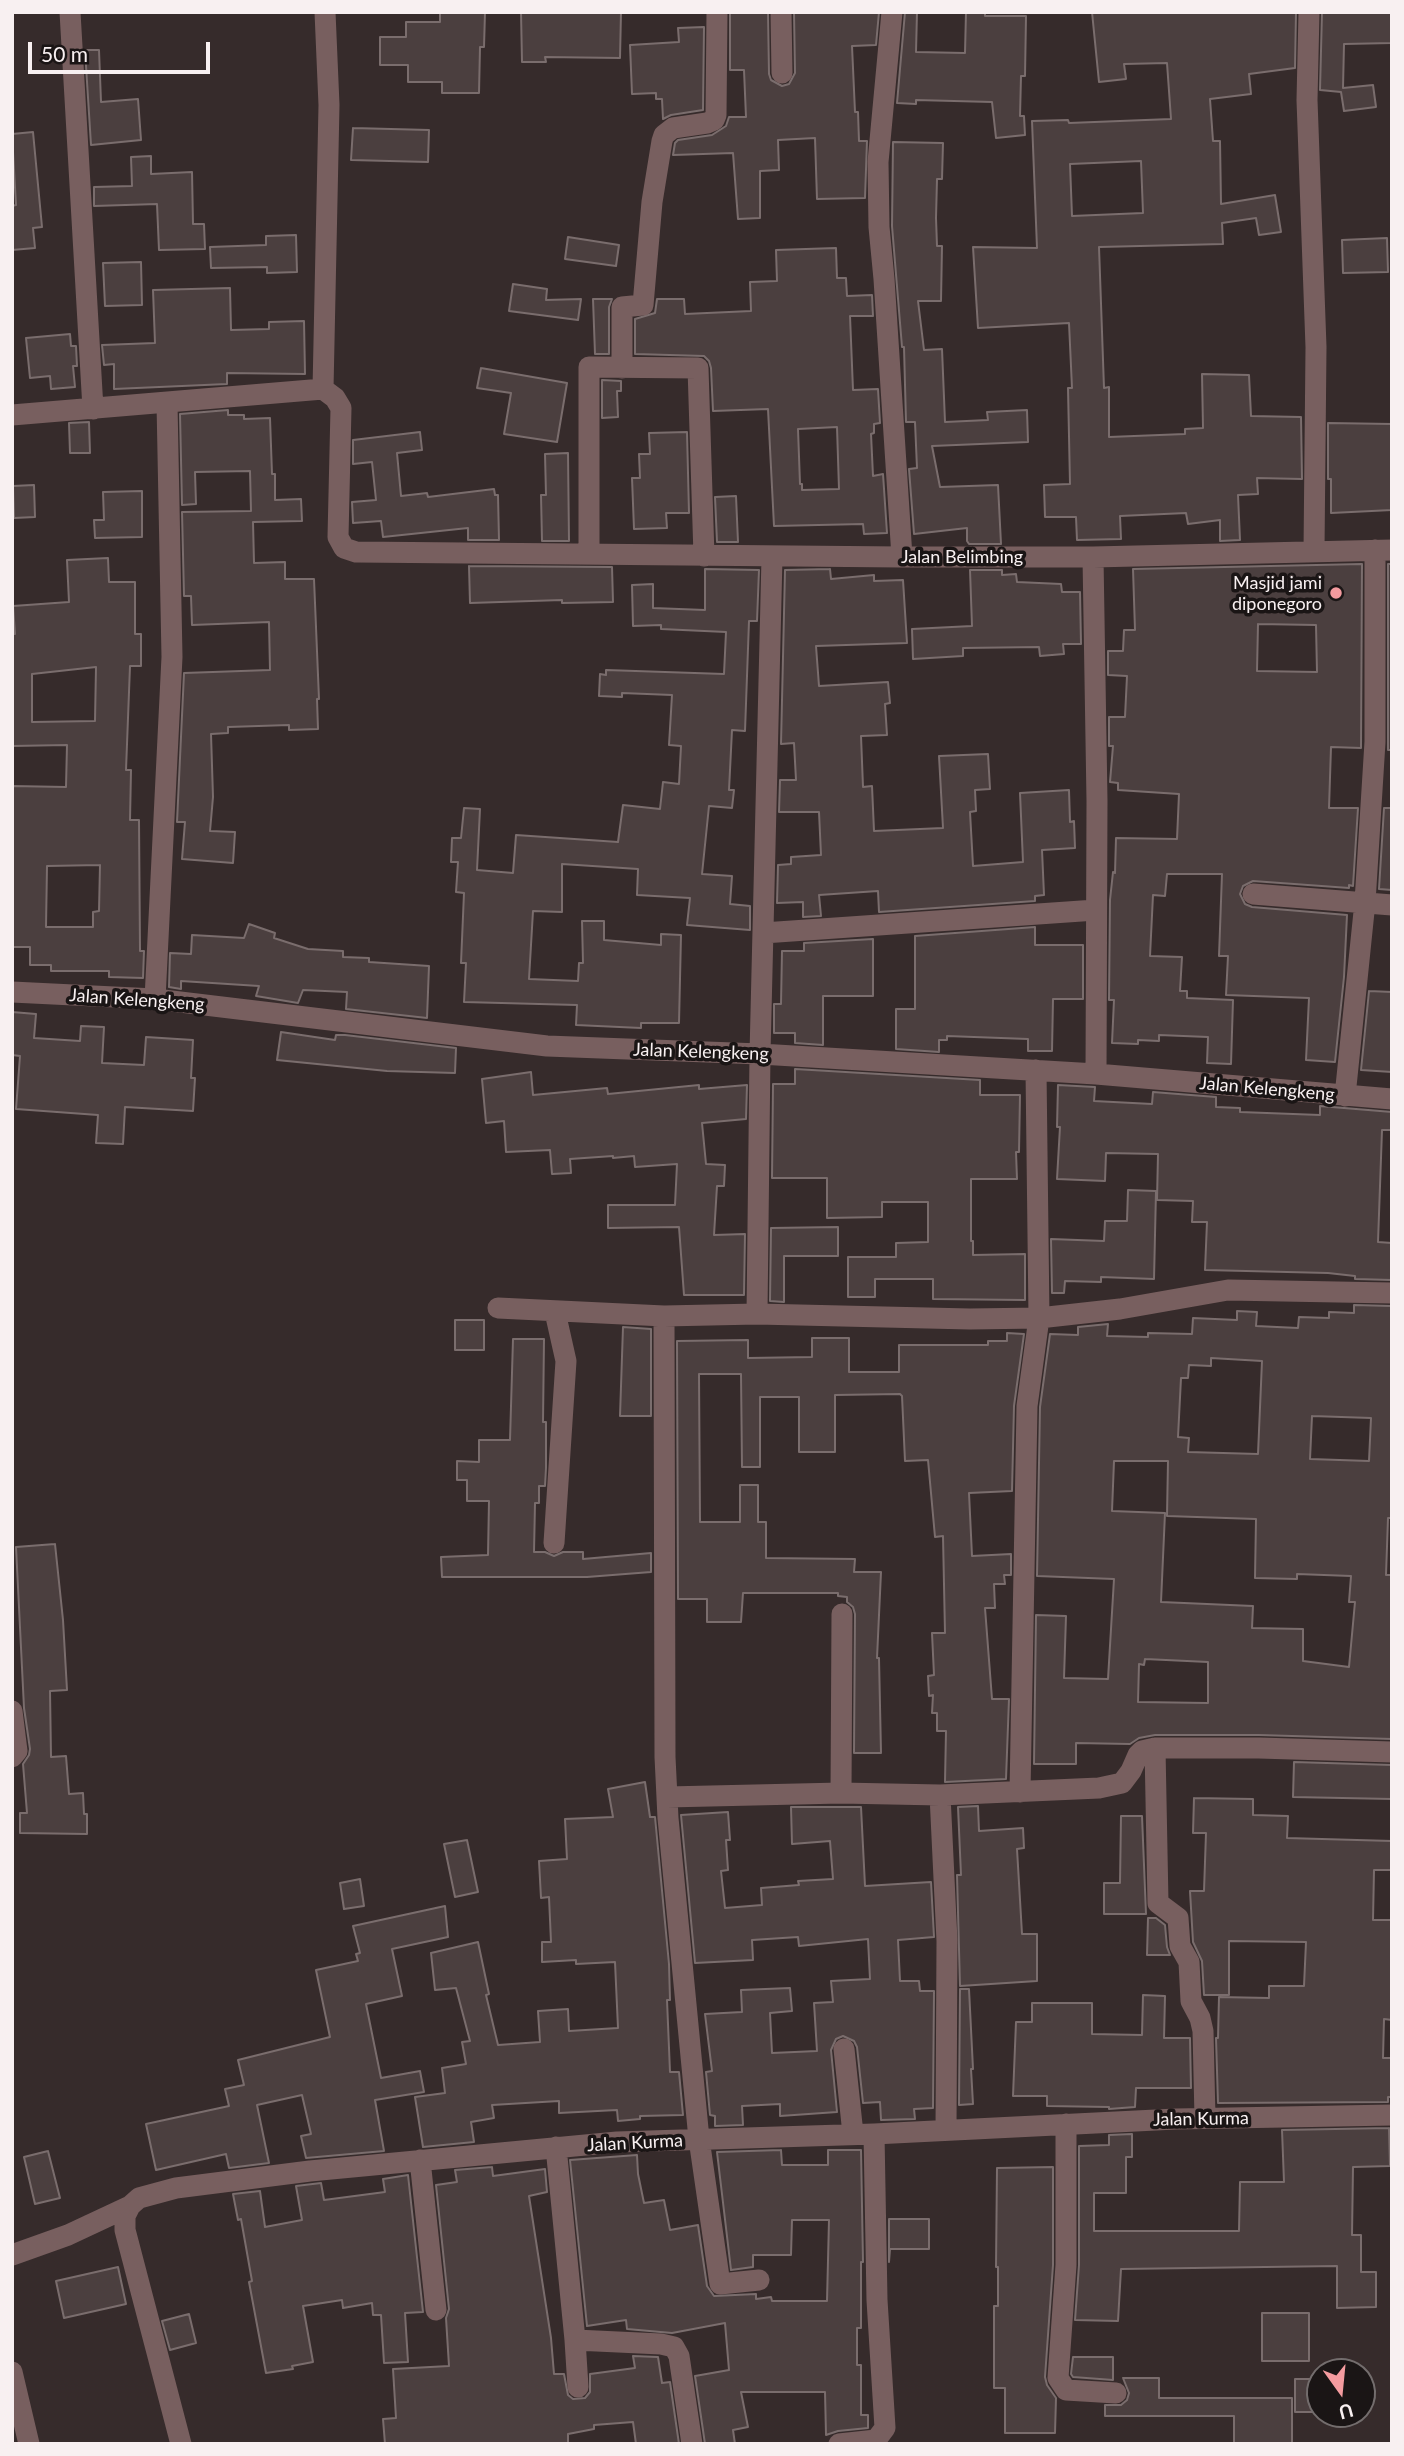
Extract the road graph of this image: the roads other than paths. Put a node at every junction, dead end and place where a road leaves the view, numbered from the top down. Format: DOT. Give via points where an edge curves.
graph roads {
  1 [pos="717,12"];
  2 [pos="781,12"];
  3 [pos="892,12"];
  4 [pos="1309,12"];
  5 [pos="325,19"];
  6 [pos="70,24"];
  7 [pos="782,73"];
  8 [pos="622,368"];
  9 [pos="323,389"];
  10 [pos="167,403"];
  11 [pos="93,409"];
  12 [pos="12,415"];
  13 [pos="1383,550"];
  14 [pos="1314,551"];
  15 [pos="589,554"];
  16 [pos="704,556"];
  17 [pos="772,557"];
  18 [pos="902,557"];
  19 [pos="1093,557"];
  20 [pos="1253,894"];
  21 [pos="1365,902"];
  22 [pos="1392,905"];
  23 [pos="1096,910"];
  24 [pos="763,933"];
  25 [pos="12,992"];
  26 [pos="155,999"];
  27 [pos="760,1054"];
  28 [pos="1035,1070"];
  29 [pos="1096,1073"];
  30 [pos="1345,1096"];
  31 [pos="1392,1099"];
  32 [pos="1392,1293"];
  33 [pos="499,1308"];
  34 [pos="555,1312"];
  35 [pos="757,1314"];
  36 [pos="664,1316"];
  37 [pos="1039,1318"];
  38 [pos="554,1543"];
  39 [pos="842,1614"];
  40 [pos="12,1711"];
  41 [pos="1156,1748"];
  42 [pos="1392,1752"];
  43 [pos="12,1757"];
  44 [pos="1020,1792"];
  45 [pos="841,1793"];
  46 [pos="940,1795"];
  47 [pos="667,1797"];
  48 [pos="844,2049"];
  49 [pos="1392,2115"];
  50 [pos="1205,2118"];
  51 [pos="1066,2124"];
  52 [pos="946,2129"];
  53 [pos="863,2134"];
  54 [pos="699,2140"];
  55 [pos="556,2147"];
  56 [pos="420,2160"];
  57 [pos="130,2206"];
  58 [pos="12,2255"];
  59 [pos="759,2280"];
  60 [pos="436,2310"];
  61 [pos="575,2340"];
  62 [pos="12,2372"];
  63 [pos="578,2386"];
  64 [pos="1116,2393"];
  65 [pos="29,2444"];
  66 [pos="181,2444"];
  67 [pos="692,2444"];
  68 [pos="839,2444"];
  1 -- 8 [label="street" via="716,115 708,123 673,128 664,135 642,305 622,307"];
  2 -- 7 [label="street"];
  3 -- 18 [label="street" via="878,162 879,226"];
  4 -- 14 [label="street" via="1307,100 1316,347"];
  5 -- 9 [label="street" via="329,105"];
  6 -- 11 [label="street"];
  8 -- 15 [label="street" via="589,367"];
  8 -- 16 [label="street" via="698,368"];
  9 -- 10 [label="street"];
  9 -- 15 [label="street, Jalan Belimbing" via="341,408 338,537 344,548 356,552"];
  10 -- 11 [label="street"];
  10 -- 26 [label="street" via="172,657"];
  11 -- 12 [label="street"];
  13 -- 14 [label="street, Jalan Belimbing"];
  13 -- 21 [label="street"];
  14 -- 19 [label="street, Jalan Belimbing"];
  15 -- 16 [label="street, Jalan Belimbing"];
  16 -- 17 [label="street, Jalan Belimbing"];
  17 -- 18 [label="street, Jalan Belimbing"];
  17 -- 24 [label="street"];
  18 -- 19 [label="street, Jalan Belimbing"];
  19 -- 23 [label="street"];
  20 -- 21 [label="street"];
  21 -- 22 [label="street"];
  21 -- 30 [label="street"];
  23 -- 24 [label="street"];
  23 -- 29 [label="street"];
  24 -- 27 [label="street"];
  25 -- 26 [label="street, Jalan Kelengkeng"];
  26 -- 27 [label="street, Jalan Kelengkeng" via="547,1046"];
  27 -- 28 [label="street, Jalan Kelengkeng"];
  27 -- 35 [label="street"];
  28 -- 29 [label="street, Jalan Kelengkeng"];
  28 -- 37 [label="street"];
  29 -- 30 [label="street, Jalan Kelengkeng"];
  30 -- 31 [label="street, Jalan Kelengkeng"];
  32 -- 37 [label="street" via="1228,1290"];
  33 -- 34 [label="street"];
  34 -- 36 [label="street"];
  34 -- 38 [label="street" via="566,1361"];
  35 -- 36 [label="street"];
  35 -- 37 [label="street"];
  36 -- 47 [label="street"];
  37 -- 44 [label="street" via="1027,1406"];
  39 -- 45 [label="street"];
  40 -- 43 [label="street" via="17,1751"];
  41 -- 42 [label="street"];
  41 -- 44 [label="street" via="1142,1751 1128,1777 1116,1786"];
  41 -- 50 [label="street" via="1158,1903 1178,1918 1180,1946 1189,1962 1191,2001 1203,2031"];
  44 -- 46 [label="street"];
  45 -- 46 [label="street"];
  45 -- 47 [label="street"];
  46 -- 52 [label="street" via="947,1941"];
  47 -- 54 [label="street"];
  48 -- 53 [label="street"];
  49 -- 50 [label="street, Jalan Kurma"];
  50 -- 51 [label="street, Jalan Kurma"];
  51 -- 52 [label="street, Jalan Kurma"];
  51 -- 64 [label="street" via="1066,2265 1058,2378 1066,2390"];
  52 -- 53 [label="street, Jalan Kurma"];
  53 -- 54 [label="street, Jalan Kurma"];
  53 -- 68 [label="street" via="885,2428 876,2440"];
  54 -- 55 [label="street, Jalan Kurma"];
  54 -- 59 [label="street" via="720,2284"];
  55 -- 56 [label="street, Jalan Kurma"];
  55 -- 61 [label="street"];
  56 -- 57 [label="street, Jalan Kurma" via="199,2183 139,2198"];
  56 -- 60 [label="street"];
  57 -- 58 [label="street, Jalan Kurma"];
  57 -- 66 [label="street" via="125,2231"];
  61 -- 63 [label="street"];
  61 -- 67 [label="street" via="674,2347"];
  62 -- 65 [label="street"];
}
